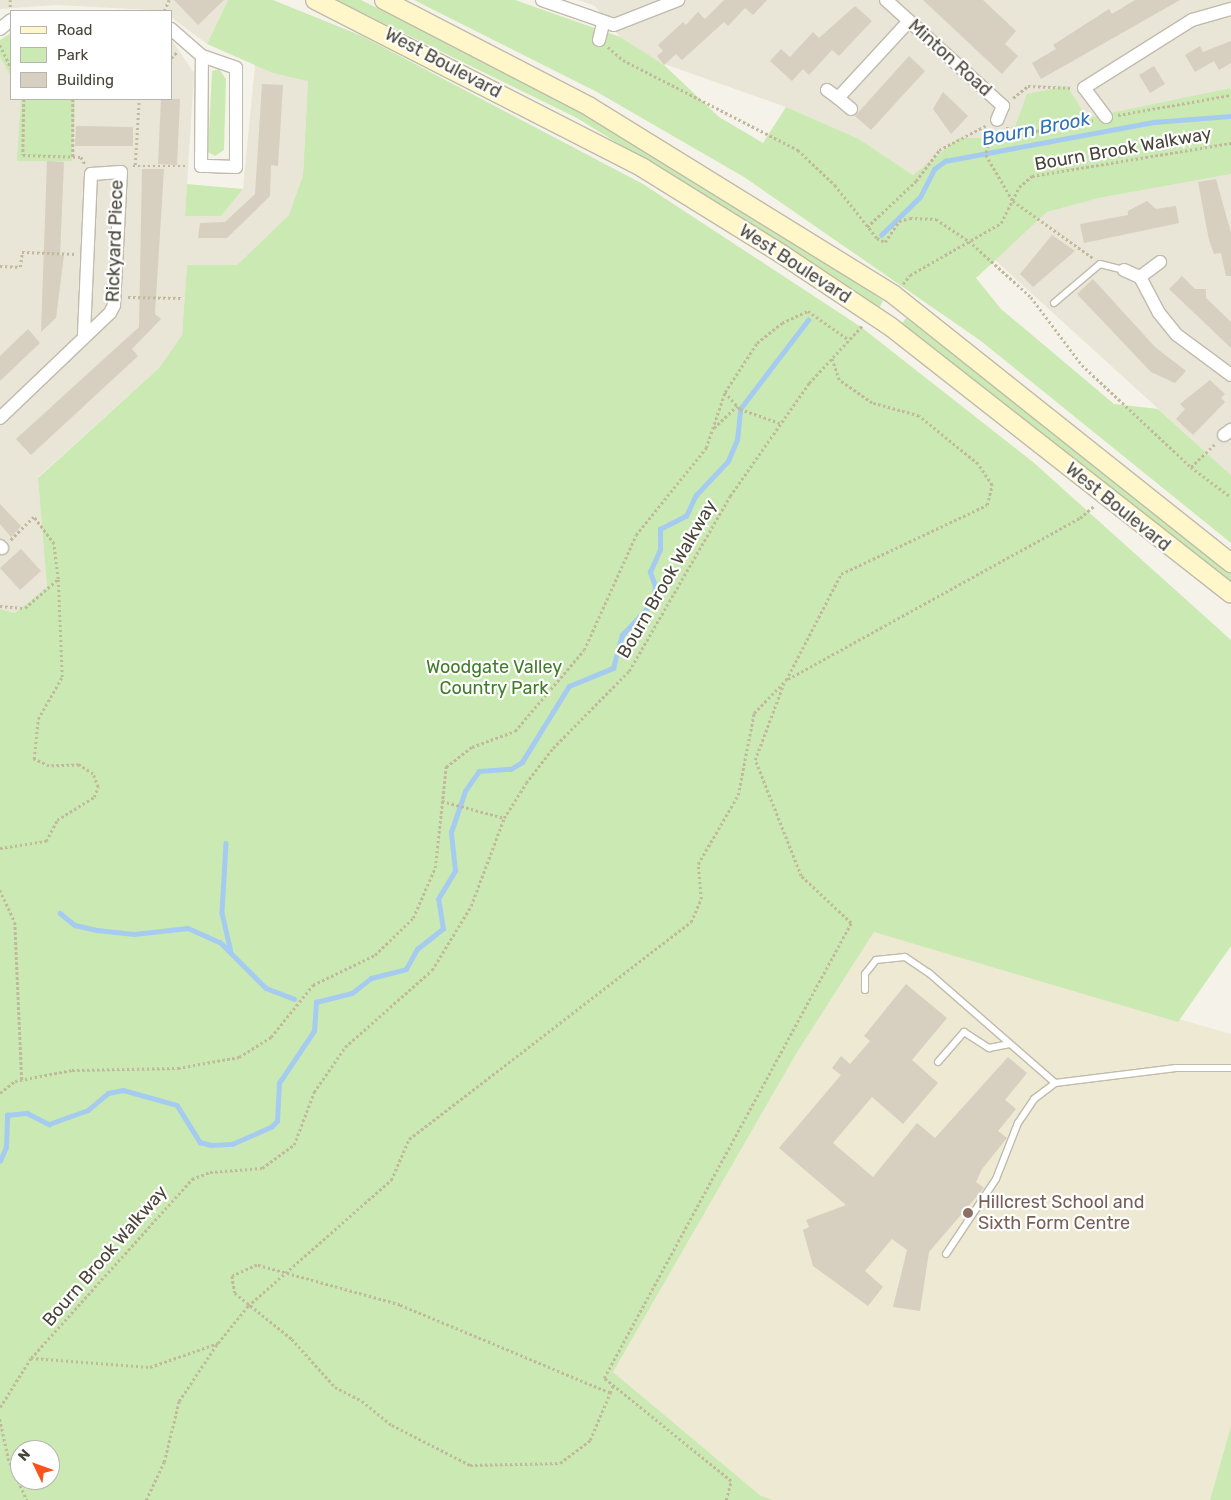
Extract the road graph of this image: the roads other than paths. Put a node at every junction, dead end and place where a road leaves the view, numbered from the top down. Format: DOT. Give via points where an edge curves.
graph roads {
  1 [pos="316,0"];
  2 [pos="384,0"];
  3 [pos="542,0"];
  4 [pos="678,0"];
  5 [pos="886,0"];
  6 [pos="1231,9"];
  7 [pos="10,21"];
  8 [pos="909,21"];
  9 [pos="603,24"];
  10 [pos="0,29"];
  11 [pos="172,31"];
  12 [pos="599,40"];
  13 [pos="202,56"];
  14 [pos="827,90"];
  15 [pos="838,98"];
  16 [pos="851,109"];
  17 [pos="1106,118"];
  18 [pos="997,120"];
  19 [pos="1160,262"];
  20 [pos="1124,270"];
  21 [pos="1140,277"];
  22 [pos="1054,303"];
  23 [pos="84,335"];
  24 [pos="1231,375"];
  25 [pos="0,418"];
  26 [pos="1231,563"];
  27 [pos="1231,594"];
  28 [pos="865,990"];
  29 [pos="1010,1044"];
  30 [pos="938,1062"];
  31 [pos="1231,1068"];
  32 [pos="1055,1083"];
  33 [pos="946,1254"];
  1 -- 27 [label="main road, West Boulevard" via="643,168 780,253 891,327"];
  2 -- 26 [label="main road, West Boulevard" via="598,111 894,294"];
  3 -- 9 [label="street"];
  4 -- 9 [label="street" via="638,18"];
  5 -- 8 [label="street, Minton Road"];
  6 -- 17 [label="street" via="1192,20 1084,88"];
  7 -- 10 [label="street"];
  8 -- 15 [label="street"];
  8 -- 18 [label="street, Minton Road" via="1003,106"];
  9 -- 12 [label="street"];
  11 -- 13 [label="street"];
  13 -- 13 [label="street" via="201,166 236,167 239,77 236,68"];
  14 -- 15 [label="street"];
  15 -- 16 [label="street"];
  19 -- 21 [label="street"];
  20 -- 21 [label="street"];
  20 -- 22 [label="lane" via="1100,264"];
  21 -- 24 [label="street" via="1177,335"];
  23 -- 23 [label="street, Rickyard Piece" via="110,313 116,297 121,172 91,174"];
  23 -- 25 [label="street, Rickyard Piece"];
  28 -- 29 [label="lane" via="865,974 876,960 905,957"];
  29 -- 30 [label="lane" via="989,1048 964,1032"];
  29 -- 32 [label="lane"];
  31 -- 32 [label="lane" via="1176,1068"];
  32 -- 33 [label="lane" via="1034,1099 1018,1123 996,1179"];
}
